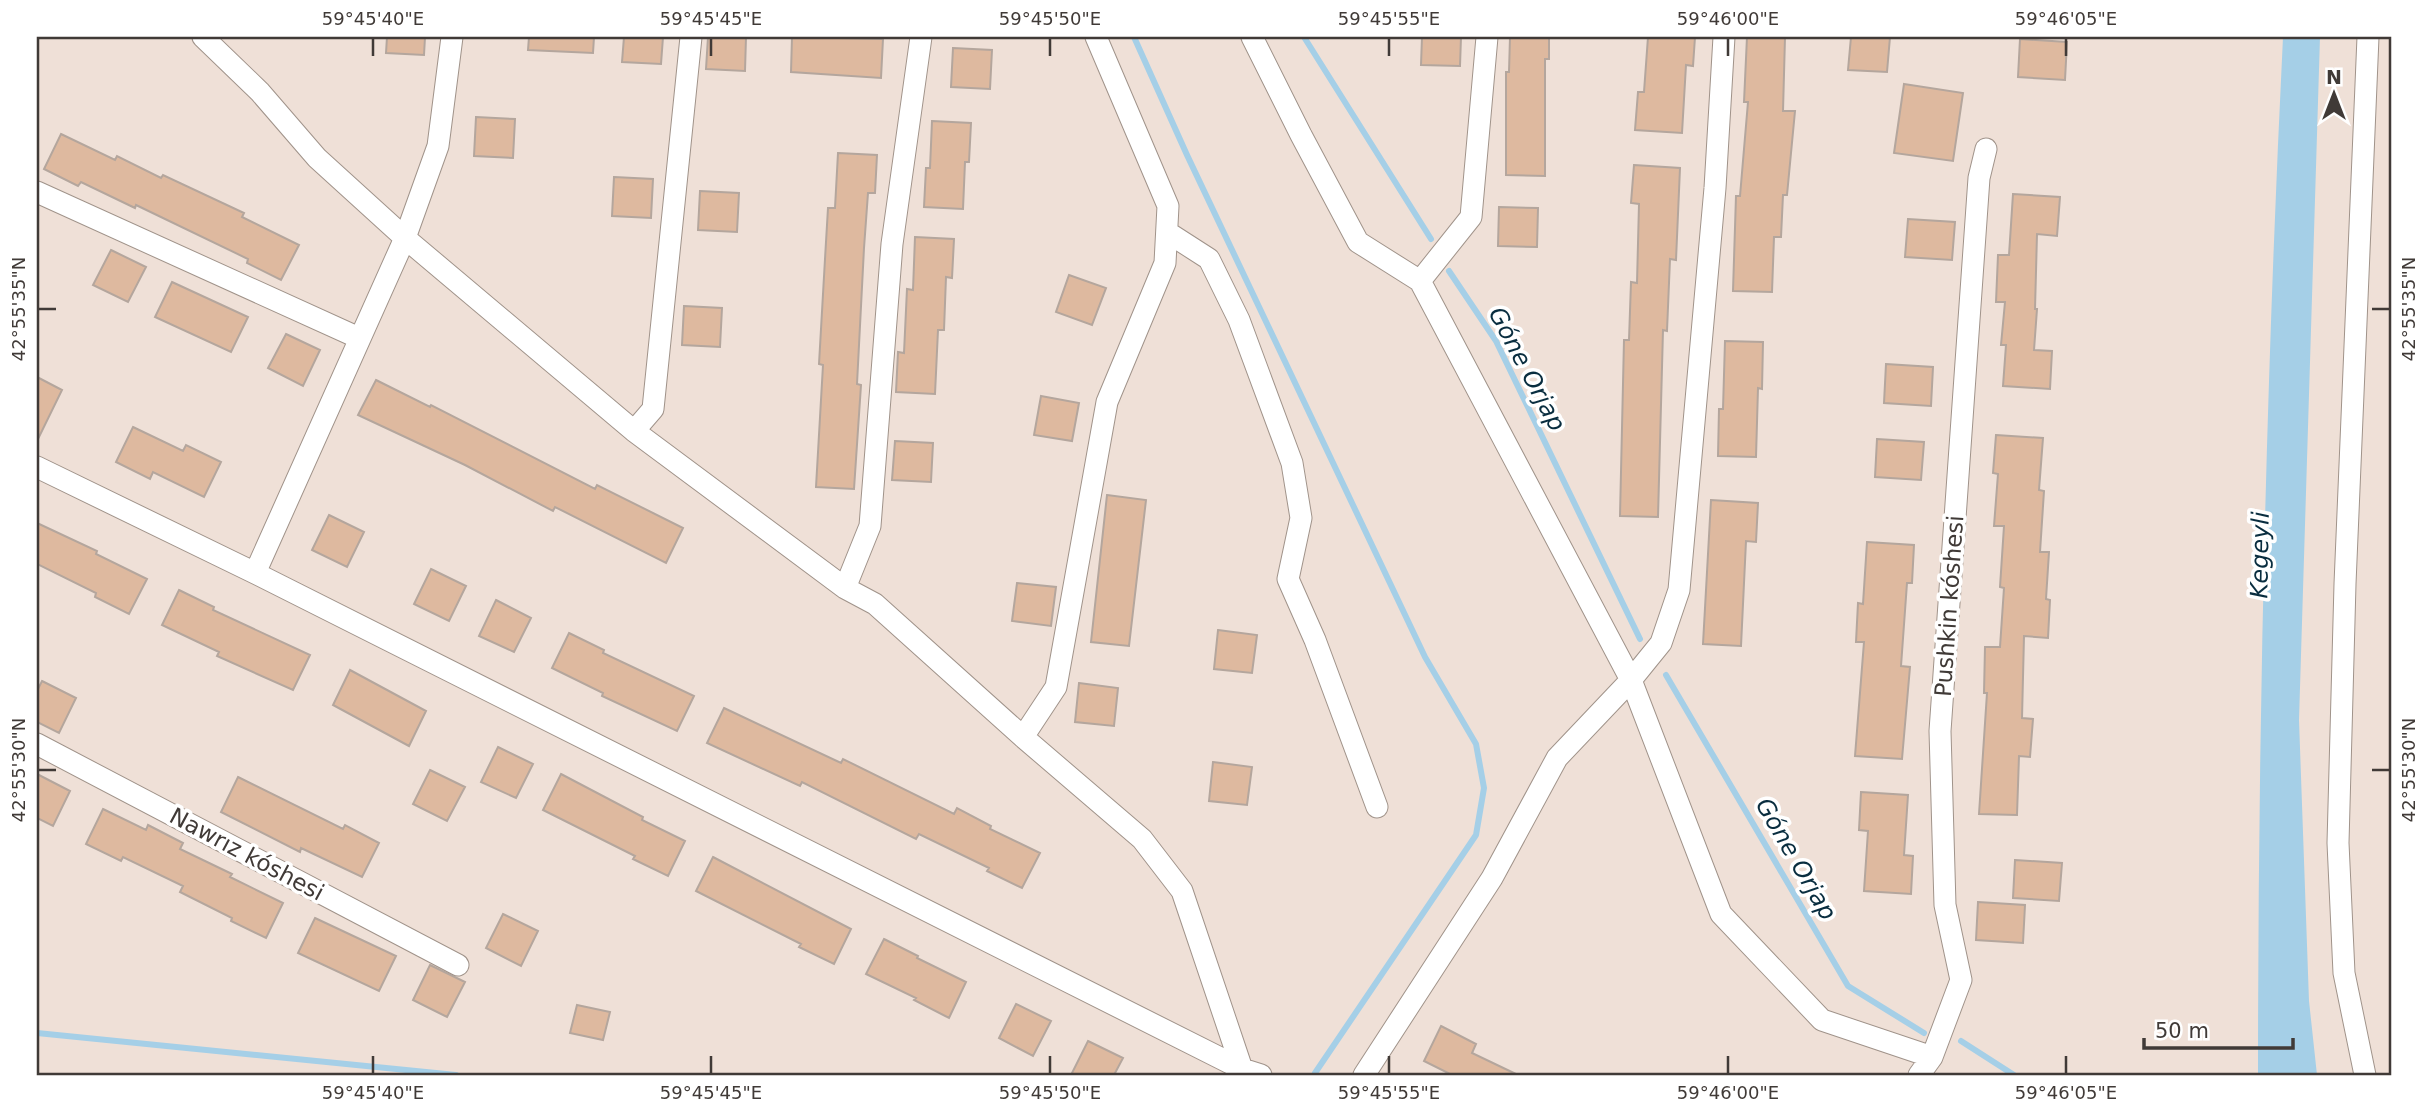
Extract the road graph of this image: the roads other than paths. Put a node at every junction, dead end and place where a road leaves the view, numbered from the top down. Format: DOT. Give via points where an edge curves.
graph roads {
  1 [pos="203,37"];
  2 [pos="452,37"];
  3 [pos="691,37"];
  4 [pos="921,37"];
  5 [pos="1096,37"];
  6 [pos="1252,37"];
  7 [pos="1487,37"];
  8 [pos="1724,37"];
  9 [pos="2368,37"];
  10 [pos="1986,149"];
  11 [pos="37,192"];
  12 [pos="1167,232"];
  13 [pos="405,238"];
  14 [pos="1420,281"];
  15 [pos="359,338"];
  16 [pos="634,431"];
  17 [pos="37,467"];
  18 [pos="255,573"];
  19 [pos="845,588"];
  20 [pos="1631,680"];
  21 [pos="1023,737"];
  22 [pos="37,744"];
  23 [pos="1377,807"];
  24 [pos="458,965"];
  25 [pos="1932,1057"];
  26 [pos="1252,1072"];
  27 [pos="1364,1075"];
  28 [pos="1919,1075"];
  29 [pos="2365,1075"];
  1 -- 13 [label="street" via="260,92 317,158"];
  2 -- 13 [label="street" via="438,146"];
  3 -- 16 [label="street" via="653,409"];
  4 -- 19 [label="street" via="892,244 870,526"];
  5 -- 12 [label="street" via="1168,206"];
  6 -- 14 [label="street" via="1359,242"];
  7 -- 14 [label="street" via="1471,217"];
  8 -- 20 [label="street" via="1679,590 1661,643"];
  9 -- 29 [label="street" via="2338,843 2344,973"];
  10 -- 25 [label="street, Pushkin kóshesi" via="1979,178 1940,732 1945,905 1961,980"];
  11 -- 15 [label="street"];
  12 -- 21 [label="street" via="1165,263 1107,402 1056,687"];
  12 -- 23 [label="street" via="1209,259 1239,320 1292,463 1301,518 1289,579"];
  13 -- 15 [label="street"];
  13 -- 16 [label="street"];
  14 -- 20 [label="street"];
  15 -- 18 [label="street"];
  16 -- 19 [label="street"];
  17 -- 18 [label="street"];
  18 -- 26 [label="street"];
  19 -- 21 [label="street" via="875,604"];
  20 -- 25 [label="street" via="1721,914 1822,1020"];
  20 -- 27 [label="street" via="1557,758 1492,878"];
  21 -- 26 [label="street" via="1142,839 1182,891"];
  22 -- 24 [label="street, Nawrız kóshesi"];
  25 -- 28 [label="street, Pushkin kóshesi"];
}
